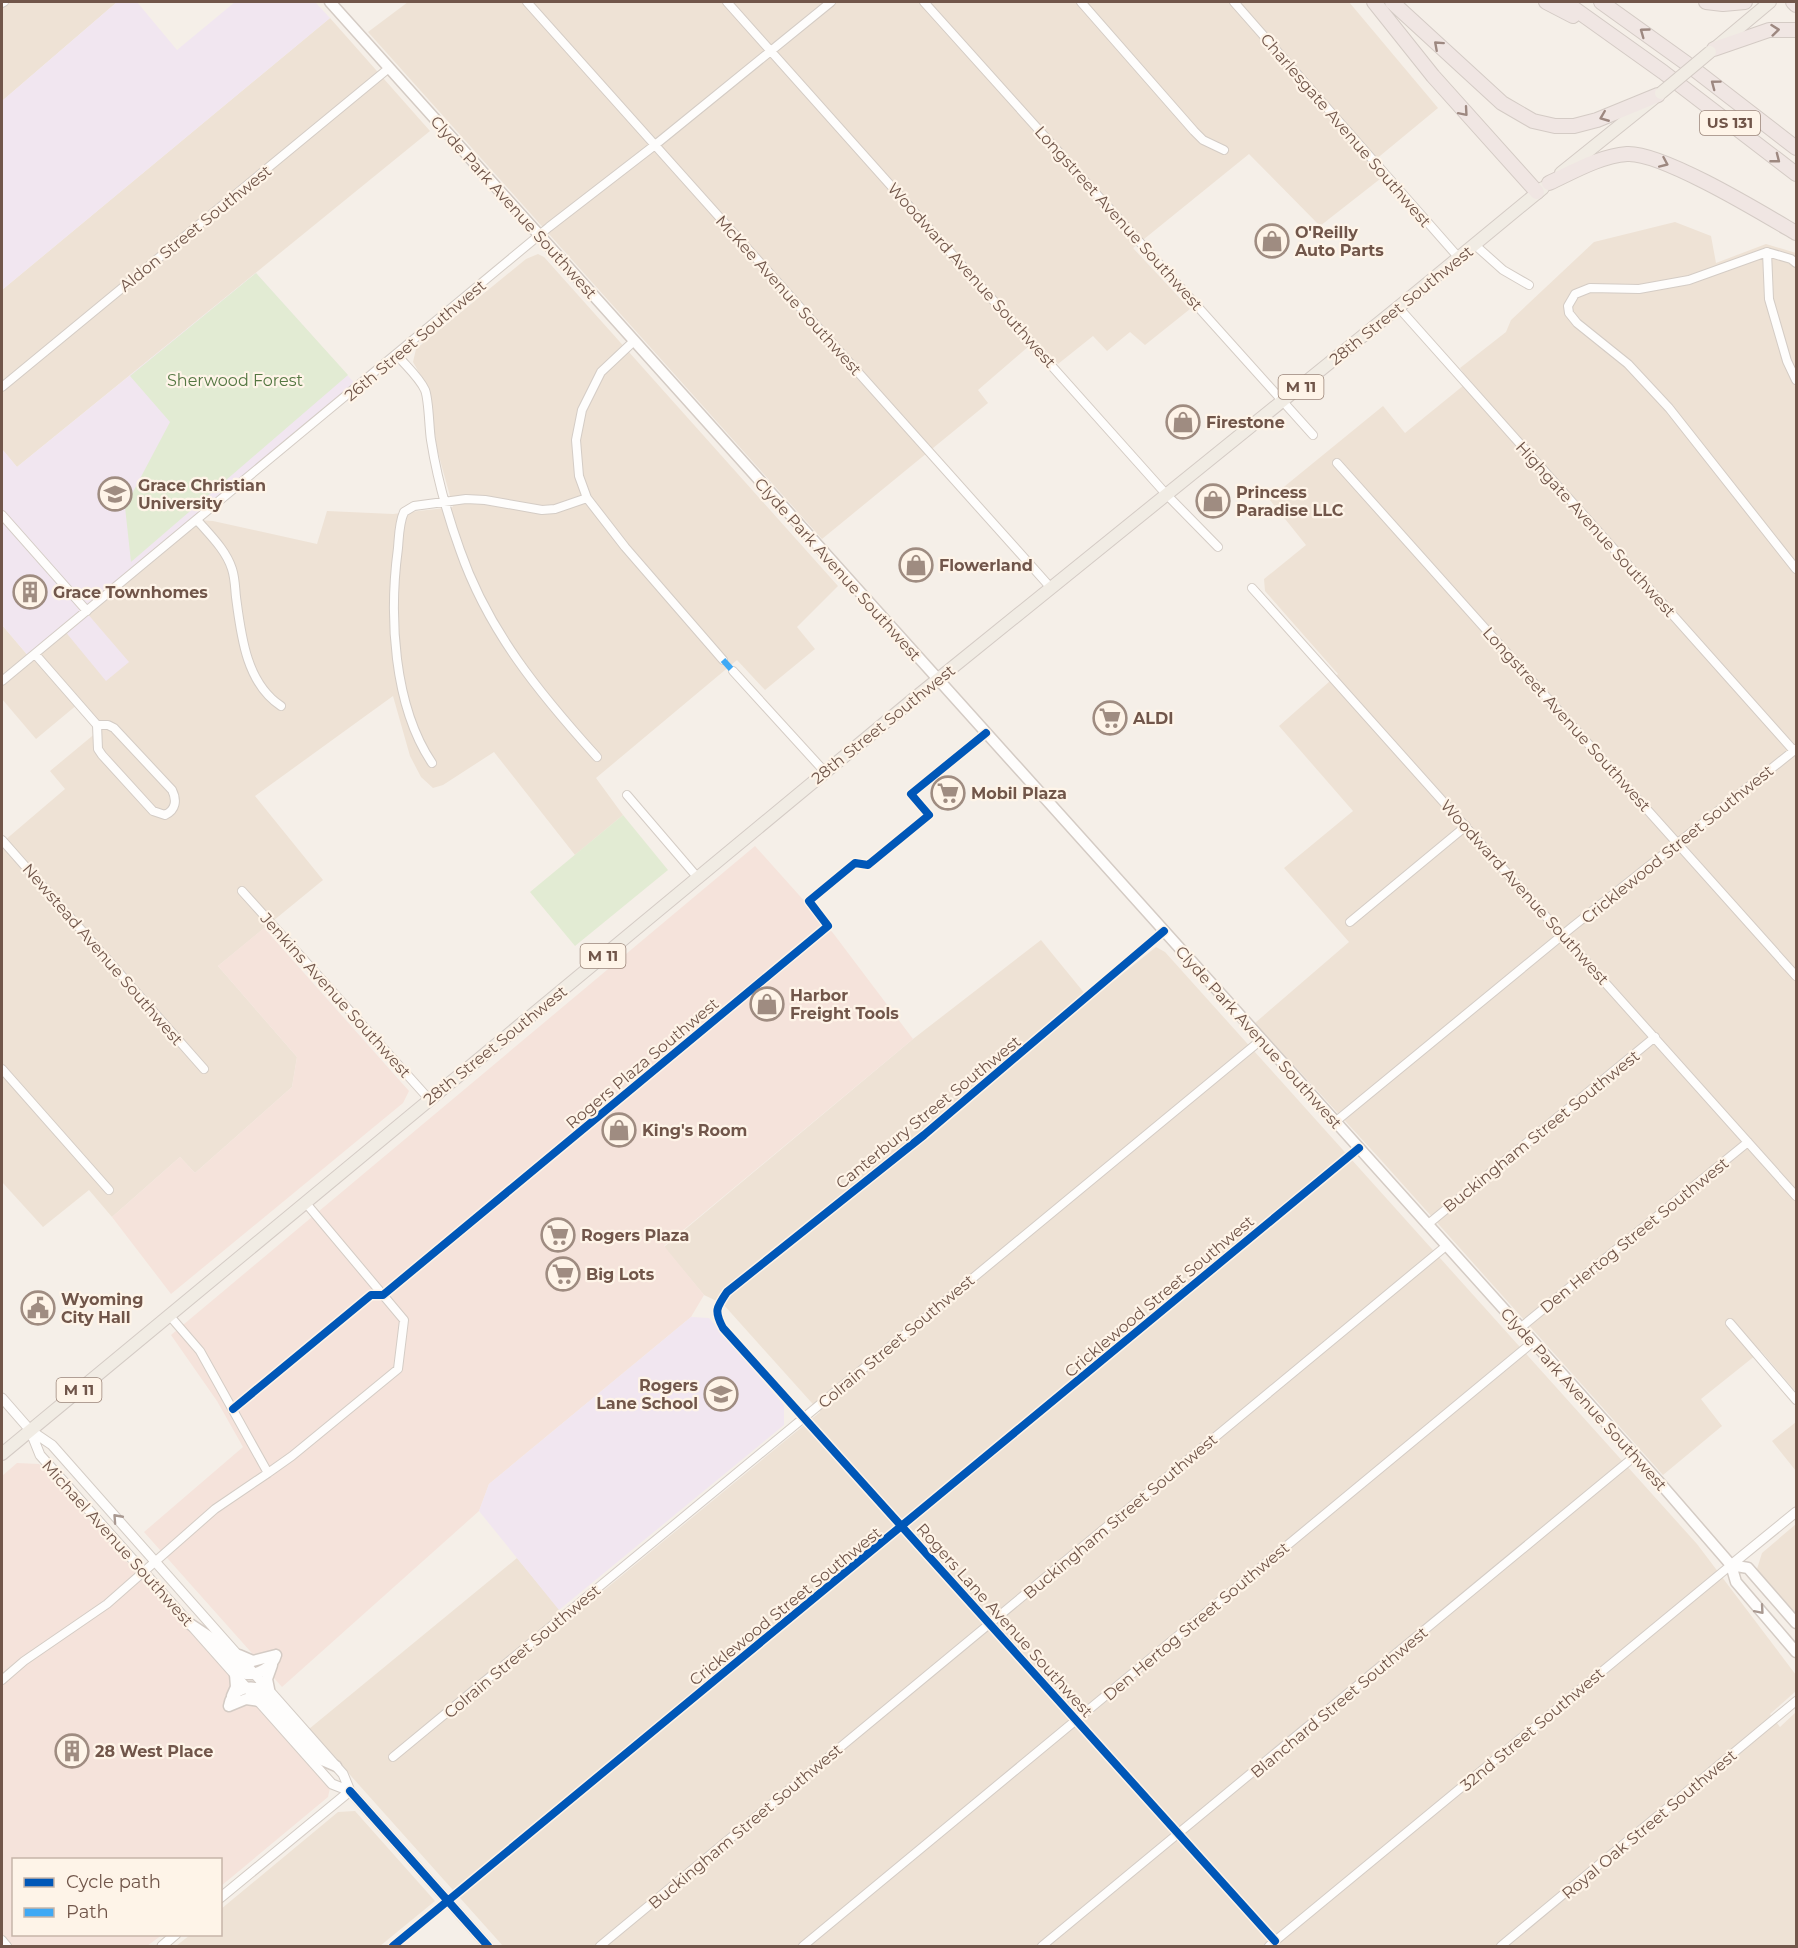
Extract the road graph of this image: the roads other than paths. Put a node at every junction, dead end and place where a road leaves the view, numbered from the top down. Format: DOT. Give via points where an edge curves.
graph roads {
  1 [pos="330,2"];
  2 [pos="527,2"];
  3 [pos="727,2"];
  4 [pos="831,2"];
  5 [pos="924,2"];
  6 [pos="1081,2"];
  7 [pos="1234,2"];
  8 [pos="1374,2"];
  9 [pos="1392,2"];
  10 [pos="1546,2"];
  11 [pos="1565,2"];
  12 [pos="1601,2"];
  13 [pos="1706,2"];
  14 [pos="1746,2"];
  15 [pos="1770,2"];
  16 [pos="1793,2"];
  17 [pos="1797,5"];
  18 [pos="1797,30"];
  19 [pos="1623,42"];
  20 [pos="770,50"];
  21 [pos="1712,50"];
  22 [pos="389,68"];
  23 [pos="1660,94"];
  24 [pos="655,145"];
  25 [pos="1796,147"];
  26 [pos="1224,150"];
  27 [pos="1797,174"];
  28 [pos="1549,183"];
  29 [pos="1537,192"];
  30 [pos="1797,233"];
  31 [pos="539,236"];
  32 [pos="1475,245"];
  33 [pos="1767,252"];
  34 [pos="1459,258"];
  35 [pos="1794,261"];
  36 [pos="1529,285"];
  37 [pos="1399,308"];
  38 [pos="634,340"];
  39 [pos="397,355"];
  40 [pos="1797,380"];
  41 [pos="2,387"];
  42 [pos="1283,401"];
  43 [pos="1312,435"];
  44 [pos="1337,463"];
  45 [pos="1166,494"];
  46 [pos="587,498"];
  47 [pos="443,501"];
  48 [pos="2,515"];
  49 [pos="197,520"];
  50 [pos="1218,547"];
  51 [pos="1797,569"];
  52 [pos="1051,588"];
  53 [pos="1252,588"];
  54 [pos="87,610"];
  55 [pos="34,654"];
  56 [pos="723,660"];
  57 [pos="733,671"];
  58 [pos="938,680"];
  59 [pos="2,681"];
  60 [pos="281,706"];
  61 [pos="98,725"];
  62 [pos="986,734"];
  63 [pos="1795,750"];
  64 [pos="597,757"];
  65 [pos="432,763"];
  66 [pos="825,772"];
  67 [pos="627,795"];
  68 [pos="1466,826"];
  69 [pos="2,840"];
  70 [pos="1678,843"];
  71 [pos="698,878"];
  72 [pos="242,891"];
  73 [pos="1350,922"];
  74 [pos="1164,931"];
  75 [pos="1564,934"];
  76 [pos="1797,976"];
  77 [pos="1655,1037"];
  78 [pos="1261,1040"];
  79 [pos="2,1069"];
  80 [pos="204,1069"];
  81 [pos="429,1099"];
  82 [pos="1335,1122"];
  83 [pos="1748,1142"];
  84 [pos="1359,1148"];
  85 [pos="109,1190"];
  86 [pos="1797,1196"];
  87 [pos="306,1203"];
  88 [pos="1427,1225"];
  89 [pos="1446,1246"];
  90 [pos="383,1295"];
  91 [pos="169,1315"];
  92 [pos="717,1316"];
  93 [pos="1730,1323"];
  94 [pos="1520,1328"];
  95 [pos="1533,1342"];
  96 [pos="2,1398"];
  97 [pos="1797,1400"];
  98 [pos="233,1409"];
  99 [pos="804,1417"];
  100 [pos="30,1430"];
  101 [pos="2,1454"];
  102 [pos="1635,1456"];
  103 [pos="268,1473"];
  104 [pos="1797,1512"];
  105 [pos="902,1527"];
  106 [pos="156,1562"];
  107 [pos="1731,1565"];
  108 [pos="143,1572"];
  109 [pos="990,1623"];
  110 [pos="1797,1623"];
  111 [pos="190,1624"];
  112 [pos="1797,1652"];
  113 [pos="239,1655"];
  114 [pos="272,1665"];
  115 [pos="255,1673"];
  116 [pos="235,1674"];
  117 [pos="2,1680"];
  118 [pos="247,1688"];
  119 [pos="269,1689"];
  120 [pos="232,1696"];
  121 [pos="259,1701"];
  122 [pos="1797,1701"];
  123 [pos="1076,1720"];
  124 [pos="393,1757"];
  125 [pos="336,1766"];
  126 [pos="350,1791"];
  127 [pos="1179,1835"];
  128 [pos="222,1896"];
  129 [pos="447,1901"];
  130 [pos="175,1936"];
  131 [pos="2,1940"];
  132 [pos="1272,1944"];
  133 [pos="7,1947"];
  134 [pos="162,1947"];
  135 [pos="393,1947"];
  136 [pos="488,1947"];
  137 [pos="600,1947"];
  138 [pos="803,1947"];
  139 [pos="1042,1947"];
  140 [pos="1500,1947"];
  1 -- 22 [label="main road, Clyde Park Avenue Southwest"];
  2 -- 24 [label="street, McKee Avenue Southwest"];
  3 -- 20 [label="street, Woodward Avenue Southwest"];
  4 -- 20 [label="street, 26th Street Southwest"];
  5 -- 42 [label="street, Longstreet Avenue Southwest"];
  6 -- 26 [label="street" via="1194,131"];
  7 -- 34 [label="street, Charlesgate Avenue Southwest"];
  8 -- 29 [label="highway, one-way" via="1433,76"];
  23 -- 9 [label="highway, one-way" via="1574,126 1533,121 1502,103"];
  10 -- 19 [label="highway"];
  11 -- 19 [label="highway, US 131"];
  25 -- 12 [label="highway, US 131, one-way"];
  13 -- 14 [label="highway"];
  15 -- 21 [label="main road, 28th Street Southwest / M 11"];
  16 -- 17 [label="highway"];
  21 -- 18 [label="highway, one-way" via="1769,30"];
  19 -- 27 [label="highway, US 131, one-way"];
  20 -- 24 [label="street, 26th Street Southwest"];
  20 -- 45 [label="street, Woodward Avenue Southwest"];
  21 -- 23 [label="main road, 28th Street Southwest / M 11, bridge"];
  22 -- 31 [label="main road, Clyde Park Avenue Southwest"];
  22 -- 41 [label="street, Aldon Street Southwest"];
  23 -- 28 [label="main road, 28th Street Southwest / M 11"];
  24 -- 31 [label="street, 26th Street Southwest"];
  24 -- 52 [label="street, McKee Avenue Southwest"];
  28 -- 29 [label="main road, 28th Street Southwest / M 11"];
  28 -- 30 [label="highway, one-way" via="1615,156 1647,156"];
  29 -- 32 [label="main road, 28th Street Southwest / M 11"];
  31 -- 38 [label="main road, Clyde Park Avenue Southwest"];
  31 -- 39 [label="street, 26th Street Southwest"];
  32 -- 34 [label="main road, 28th Street Southwest / M 11"];
  32 -- 36 [label="street" via="1503,270"];
  33 -- 35 [label="street"];
  33 -- 40 [label="street" via="1768,298"];
  33 -- 51 [label="street" via="1689,280 1639,289 1590,288 1581,291 1568,306 1577,324 1628,364 1669,408"];
  34 -- 37 [label="main road, 28th Street Southwest / M 11"];
  37 -- 42 [label="main road, 28th Street Southwest / M 11"];
  37 -- 63 [label="street, Highgate Avenue Southwest"];
  38 -- 46 [label="street" via="602,372 582,410 576,449"];
  38 -- 58 [label="main road, Clyde Park Avenue Southwest"];
  39 -- 47 [label="street" via="426,394"];
  39 -- 49 [label="street, 26th Street Southwest"];
  42 -- 43 [label="street, Longstreet Avenue Southwest"];
  42 -- 45 [label="main road, 28th Street Southwest / M 11"];
  44 -- 70 [label="street, Longstreet Avenue Southwest"];
  45 -- 50 [label="street, Woodward Avenue Southwest"];
  45 -- 52 [label="main road, 28th Street Southwest / M 11"];
  46 -- 47 [label="street" via="566,507 542,510 485,500"];
  46 -- 56 [label="street"];
  47 -- 64 [label="street" via="490,620 519,665"];
  47 -- 65 [label="street" via="412,506 404,512 394,583 399,673 418,741"];
  48 -- 54 [label="street"];
  49 -- 54 [label="street, 26th Street Southwest"];
  49 -- 60 [label="street" via="226,555 232,570 242,642 263,690"];
  52 -- 58 [label="main road, 28th Street Southwest / M 11"];
  53 -- 68 [label="street, Woodward Avenue Southwest"];
  54 -- 55 [label="street, 26th Street Southwest"];
  55 -- 59 [label="street, 26th Street Southwest"];
  55 -- 61 [label="street"];
  57 -- 66 [label="street"];
  58 -- 62 [label="main road, Clyde Park Avenue Southwest"];
  58 -- 66 [label="main road, 28th Street Southwest / M 11"];
  61 -- 61 [label="street" via="98,749 102,755 153,812 171,812 176,797 172,790 114,728"];
  62 -- 74 [label="main road, Clyde Park Avenue Southwest"];
  62 -- 90 [label="street, Rogers Plaza Southwest" via="910,795 929,814 868,865 855,863 809,901 828,926"];
  63 -- 70 [label="street, Cricklewood Street Southwest"];
  66 -- 71 [label="main road, 28th Street Southwest / M 11"];
  67 -- 71 [label="street"];
  68 -- 73 [label="street"];
  68 -- 75 [label="street, Woodward Avenue Southwest"];
  69 -- 80 [label="street, Newstead Avenue Southwest"];
  70 -- 75 [label="street, Cricklewood Street Southwest"];
  70 -- 76 [label="street, Longstreet Avenue Southwest"];
  71 -- 81 [label="main road, 28th Street Southwest / M 11"];
  72 -- 81 [label="street, Jenkins Avenue Southwest"];
  74 -- 78 [label="main road, Clyde Park Avenue Southwest"];
  74 -- 92 [label="street, Canterbury Street Southwest" via="924,1135 727,1292 717,1305"];
  75 -- 77 [label="street, Woodward Avenue Southwest"];
  75 -- 82 [label="street, Cricklewood Street Southwest"];
  77 -- 83 [label="street, Woodward Avenue Southwest"];
  77 -- 88 [label="street, Buckingham Street Southwest"];
  78 -- 82 [label="main road, Clyde Park Avenue Southwest"];
  78 -- 99 [label="street, Colrain Street Southwest"];
  79 -- 85 [label="street"];
  81 -- 87 [label="main road, 28th Street Southwest / M 11"];
  82 -- 84 [label="main road, Clyde Park Avenue Southwest"];
  83 -- 86 [label="street, Woodward Avenue Southwest"];
  83 -- 94 [label="street, Den Hertog Street Southwest"];
  84 -- 88 [label="main road, Clyde Park Avenue Southwest"];
  84 -- 105 [label="street, Cricklewood Street Southwest"];
  87 -- 90 [label="street"];
  87 -- 91 [label="main road, 28th Street Southwest / M 11"];
  88 -- 89 [label="main road, Clyde Park Avenue Southwest"];
  89 -- 94 [label="main road, Clyde Park Avenue Southwest"];
  89 -- 109 [label="street, Buckingham Street Southwest"];
  90 -- 98 [label="street, Rogers Plaza Southwest" via="371,1295"];
  90 -- 103 [label="street" via="404,1320 398,1369"];
  91 -- 98 [label="street" via="200,1351"];
  91 -- 100 [label="main road, 28th Street Southwest / M 11"];
  92 -- 99 [label="street, Rogers Lane Avenue Southwest" via="723,1328"];
  93 -- 97 [label="street"];
  94 -- 95 [label="main road, Clyde Park Avenue Southwest"];
  95 -- 102 [label="main road, Clyde Park Avenue Southwest"];
  95 -- 123 [label="street, Den Hertog Street Southwest"];
  96 -- 100 [label="street"];
  98 -- 103 [label="street"];
  99 -- 105 [label="street, Rogers Lane Avenue Southwest"];
  99 -- 124 [label="street, Colrain Street Southwest"];
  100 -- 101 [label="main road, 28th Street Southwest / M 11"];
  106 -- 100 [label="street, Michael Avenue Southwest, one-way" via="52,1445"];
  100 -- 108 [label="street, Michael Avenue Southwest" via="40,1455"];
  102 -- 107 [label="main road, Clyde Park Avenue Southwest"];
  102 -- 127 [label="street, Blanchard Street Southwest"];
  103 -- 106 [label="street" via="215,1509"];
  104 -- 107 [label="street, 32nd Street Southwest"];
  105 -- 109 [label="street, Rogers Lane Avenue Southwest"];
  105 -- 129 [label="street, Cricklewood Street Southwest"];
  106 -- 108 [label="street"];
  106 -- 113 [label="street, Michael Avenue Southwest"];
  107 -- 110 [label="main road, Clyde Park Avenue Southwest" via="1748,1568"];
  107 -- 112 [label="main road, Clyde Park Avenue Southwest, one-way" via="1736,1582"];
  107 -- 132 [label="street, 32nd Street Southwest"];
  108 -- 111 [label="street, Michael Avenue Southwest"];
  108 -- 117 [label="street" via="107,1604"];
  109 -- 123 [label="street, Rogers Lane Avenue Southwest"];
  109 -- 137 [label="street, Buckingham Street Southwest"];
  111 -- 115 [label="main road" via="217,1643 242,1672"];
  111 -- 116 [label="street, Michael Avenue Southwest"];
  113 -- 114 [label="main road" via="253,1661 276,1655"];
  113 -- 115 [label="street, Michael Avenue Southwest"];
  114 -- 115 [label="main road"];
  114 -- 119 [label="main road" via="267,1679"];
  115 -- 119 [label="street, Michael Avenue Southwest"];
  116 -- 118 [label="street, Michael Avenue Southwest"];
  116 -- 120 [label="main road"];
  118 -- 120 [label="main road"];
  118 -- 121 [label="street, Michael Avenue Southwest"];
  118 -- 125 [label="main road" via="258,1689 322,1760"];
  119 -- 125 [label="street, Michael Avenue Southwest"];
  120 -- 121 [label="main road" via="229,1706 246,1699"];
  121 -- 126 [label="street, Michael Avenue Southwest" via="332,1784"];
  122 -- 140 [label="street, Royal Oak Street Southwest"];
  123 -- 127 [label="street, Rogers Lane Avenue Southwest"];
  123 -- 138 [label="street, Den Hertog Street Southwest"];
  125 -- 126 [label="street, Michael Avenue Southwest"];
  126 -- 128 [label="street"];
  126 -- 129 [label="street, Michael Avenue Southwest"];
  127 -- 132 [label="street, Rogers Lane Avenue Southwest"];
  127 -- 139 [label="street, Blanchard Street Southwest"];
  129 -- 135 [label="street, Cricklewood Street Southwest"];
  129 -- 136 [label="street, Michael Avenue Southwest"];
  130 -- 134 [label="street"];
  131 -- 133 [label="street"];
}
